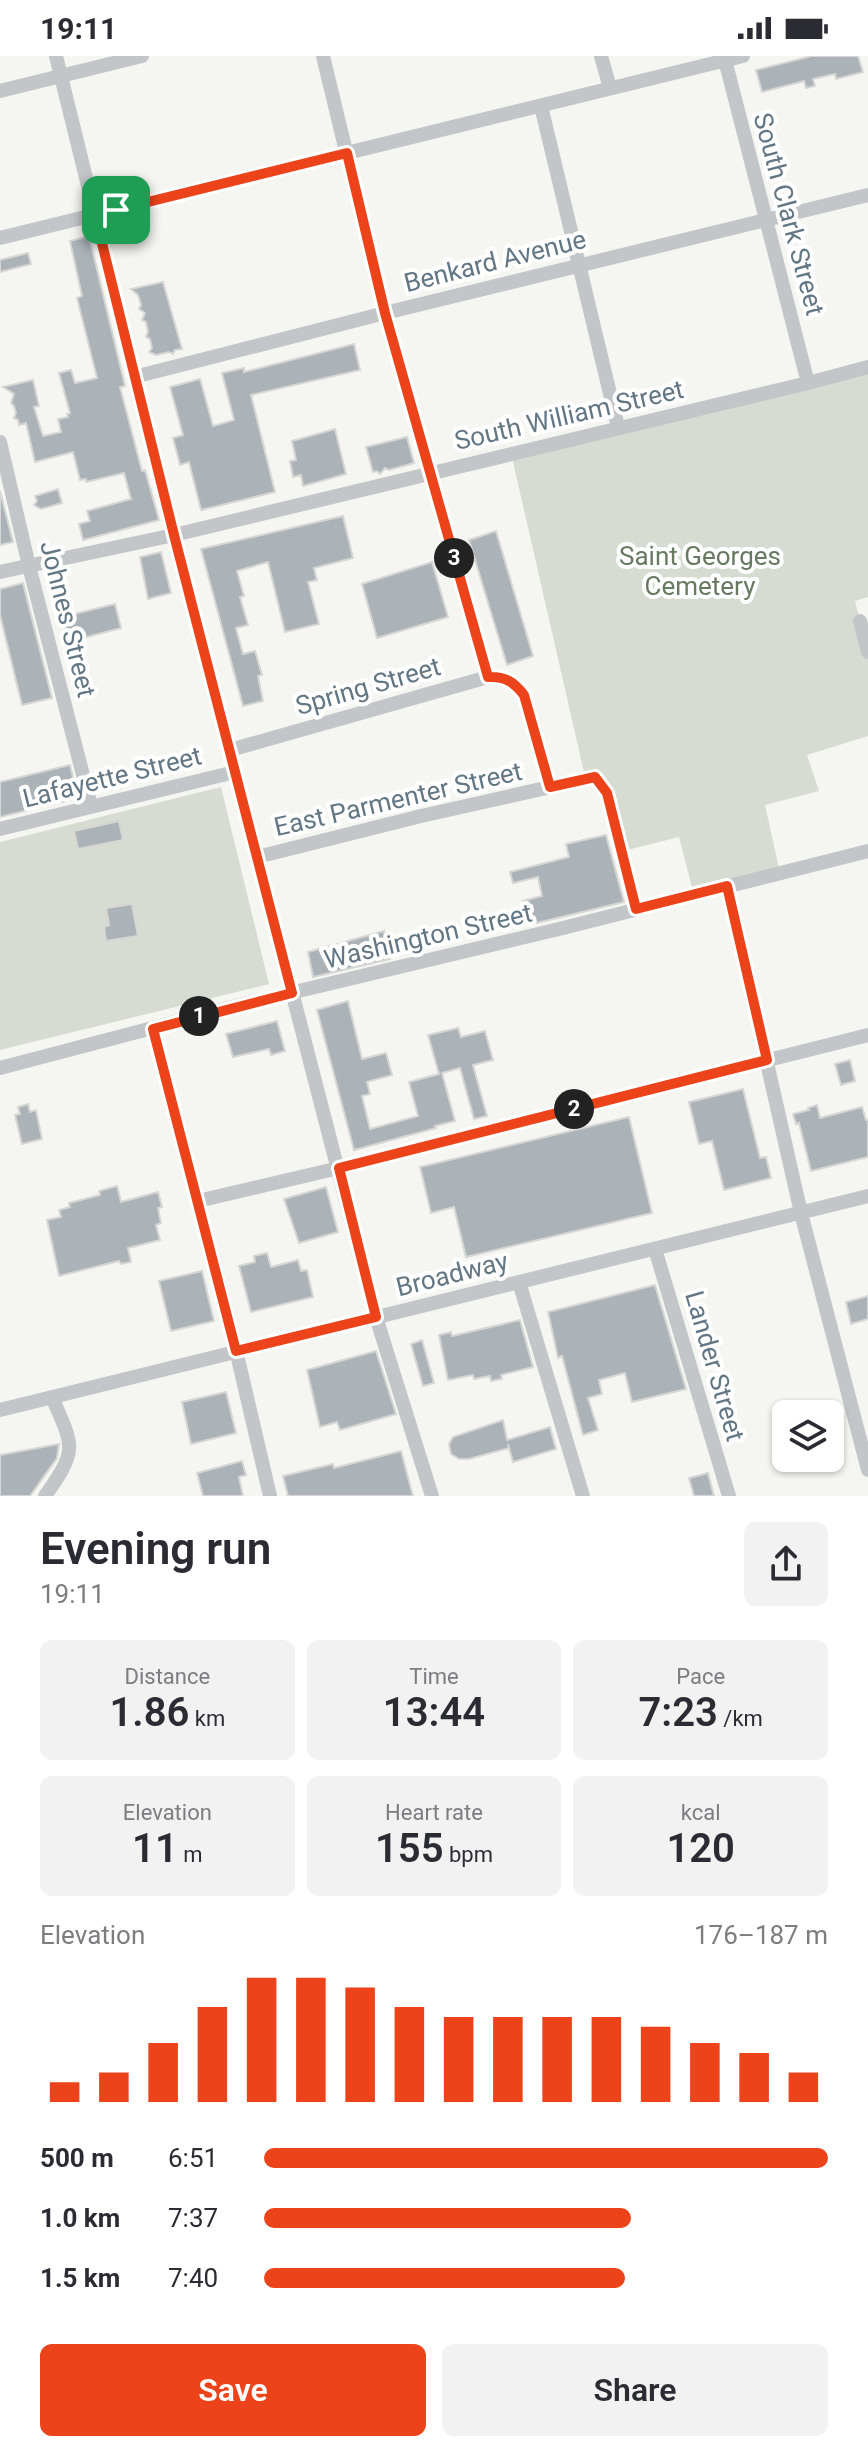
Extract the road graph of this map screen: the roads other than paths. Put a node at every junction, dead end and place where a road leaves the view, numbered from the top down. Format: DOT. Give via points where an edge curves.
graph roads {
  1 [pos="56,56"];
  2 [pos="142,56"];
  3 [pos="323,56"];
  4 [pos="601,56"];
  5 [pos="743,56"];
  6 [pos="724,58"];
  7 [pos="61,76"];
  8 [pos="610,88"];
  9 [pos="0,91"];
  10 [pos="541,106"];
  11 [pos="347,153"];
  12 [pos="868,195"];
  13 [pos="95,215"];
  14 [pos="765,219"];
  15 [pos="0,238"];
  16 [pos="580,265"];
  17 [pos="385,313"];
  18 [pos="868,367"];
  19 [pos="134,377"];
  20 [pos="808,383"];
  21 [pos="618,427"];
  22 [pos="0,442"];
  23 [pos="429,473"];
  24 [pos="174,535"];
  25 [pos="29,566"];
  26 [pos="0,572"];
  27 [pos="860,621"];
  28 [pos="868,652"];
  29 [pos="488,677"];
  30 [pos="230,750"];
  31 [pos="235,772"];
  32 [pos="550,787"];
  33 [pos="91,806"];
  34 [pos="0,829"];
  35 [pos="868,851"];
  36 [pos="257,857"];
  37 [pos="727,886"];
  38 [pos="636,909"];
  39 [pos="292,993"];
  40 [pos="153,1029"];
  41 [pos="868,1035"];
  42 [pos="767,1060"];
  43 [pos="0,1068"];
  44 [pos="339,1168"];
  45 [pos="868,1196"];
  46 [pos="198,1201"];
  47 [pos="801,1213"];
  48 [pos="655,1249"];
  49 [pos="519,1282"];
  50 [pos="376,1317"];
  51 [pos="236,1351"];
  52 [pos="52,1397"];
  53 [pos="0,1410"];
  54 [pos="868,1470"];
  55 [pos="45,1496"];
  56 [pos="270,1496"];
  57 [pos="432,1496"];
  58 [pos="583,1496"];
  59 [pos="729,1496"];
  1 -- 7 [label="street"];
  2 -- 7 [label="street"];
  3 -- 11 [label="street"];
  4 -- 8 [label="street"];
  5 -- 6 [label="street"];
  6 -- 8 [label="street"];
  6 -- 14 [label="street, South Clark Street"];
  7 -- 9 [label="street"];
  7 -- 13 [label="street"];
  8 -- 10 [label="street"];
  10 -- 11 [label="street"];
  10 -- 16 [label="street"];
  11 -- 13 [label="street"];
  11 -- 17 [label="street"];
  12 -- 14 [label="street, Benkard Avenue"];
  13 -- 15 [label="street"];
  13 -- 19 [label="street"];
  14 -- 16 [label="street, Benkard Avenue"];
  14 -- 20 [label="street, South Clark Street"];
  16 -- 17 [label="street, Benkard Avenue"];
  16 -- 21 [label="street"];
  17 -- 19 [label="street, Benkard Avenue"];
  17 -- 23 [label="street"];
  18 -- 20 [label="street, South William Street"];
  19 -- 24 [label="street"];
  20 -- 21 [label="street, South William Street"];
  21 -- 23 [label="street, South William Street"];
  22 -- 25 [label="street, Johnes Street"];
  23 -- 24 [label="street, South William Street"];
  23 -- 29 [label="street"];
  24 -- 25 [label="street, South William Street"];
  24 -- 30 [label="street"];
  25 -- 26 [label="street, South William Street"];
  25 -- 33 [label="street, Johnes Street"];
  27 -- 28 [label="street"];
  29 -- 30 [label="street, Spring Street"];
  29 -- 32 [label="street" via="503,676 524,695"];
  30 -- 31 [label="street"];
  31 -- 33 [label="street, Lafayette Street"];
  31 -- 36 [label="street"];
  32 -- 36 [label="street, East Parmenter Street"];
  32 -- 38 [label="street, East Parmenter Street" via="595,777 607,793"];
  33 -- 34 [label="street, Lafayette Street"];
  35 -- 37 [label="street, Washington Street"];
  36 -- 39 [label="street"];
  37 -- 38 [label="street, Washington Street"];
  37 -- 42 [label="street"];
  38 -- 39 [label="street, Washington Street"];
  39 -- 40 [label="street, Washington Street"];
  39 -- 44 [label="street"];
  40 -- 43 [label="street, Washington Street"];
  40 -- 46 [label="street"];
  41 -- 42 [label="street"];
  42 -- 44 [label="street"];
  42 -- 47 [label="street"];
  44 -- 46 [label="street"];
  44 -- 50 [label="street"];
  45 -- 47 [label="street, Broadway"];
  46 -- 51 [label="street"];
  47 -- 48 [label="street, Broadway"];
  47 -- 54 [label="street"];
  48 -- 49 [label="street, Broadway"];
  48 -- 59 [label="street, Lander Street"];
  49 -- 50 [label="street, Broadway"];
  49 -- 58 [label="street"];
  50 -- 51 [label="street, Broadway"];
  50 -- 57 [label="street"];
  51 -- 52 [label="street, Broadway"];
  51 -- 56 [label="street"];
  52 -- 53 [label="street, Broadway"];
  52 -- 55 [label="street" via="71,1449"];
}
